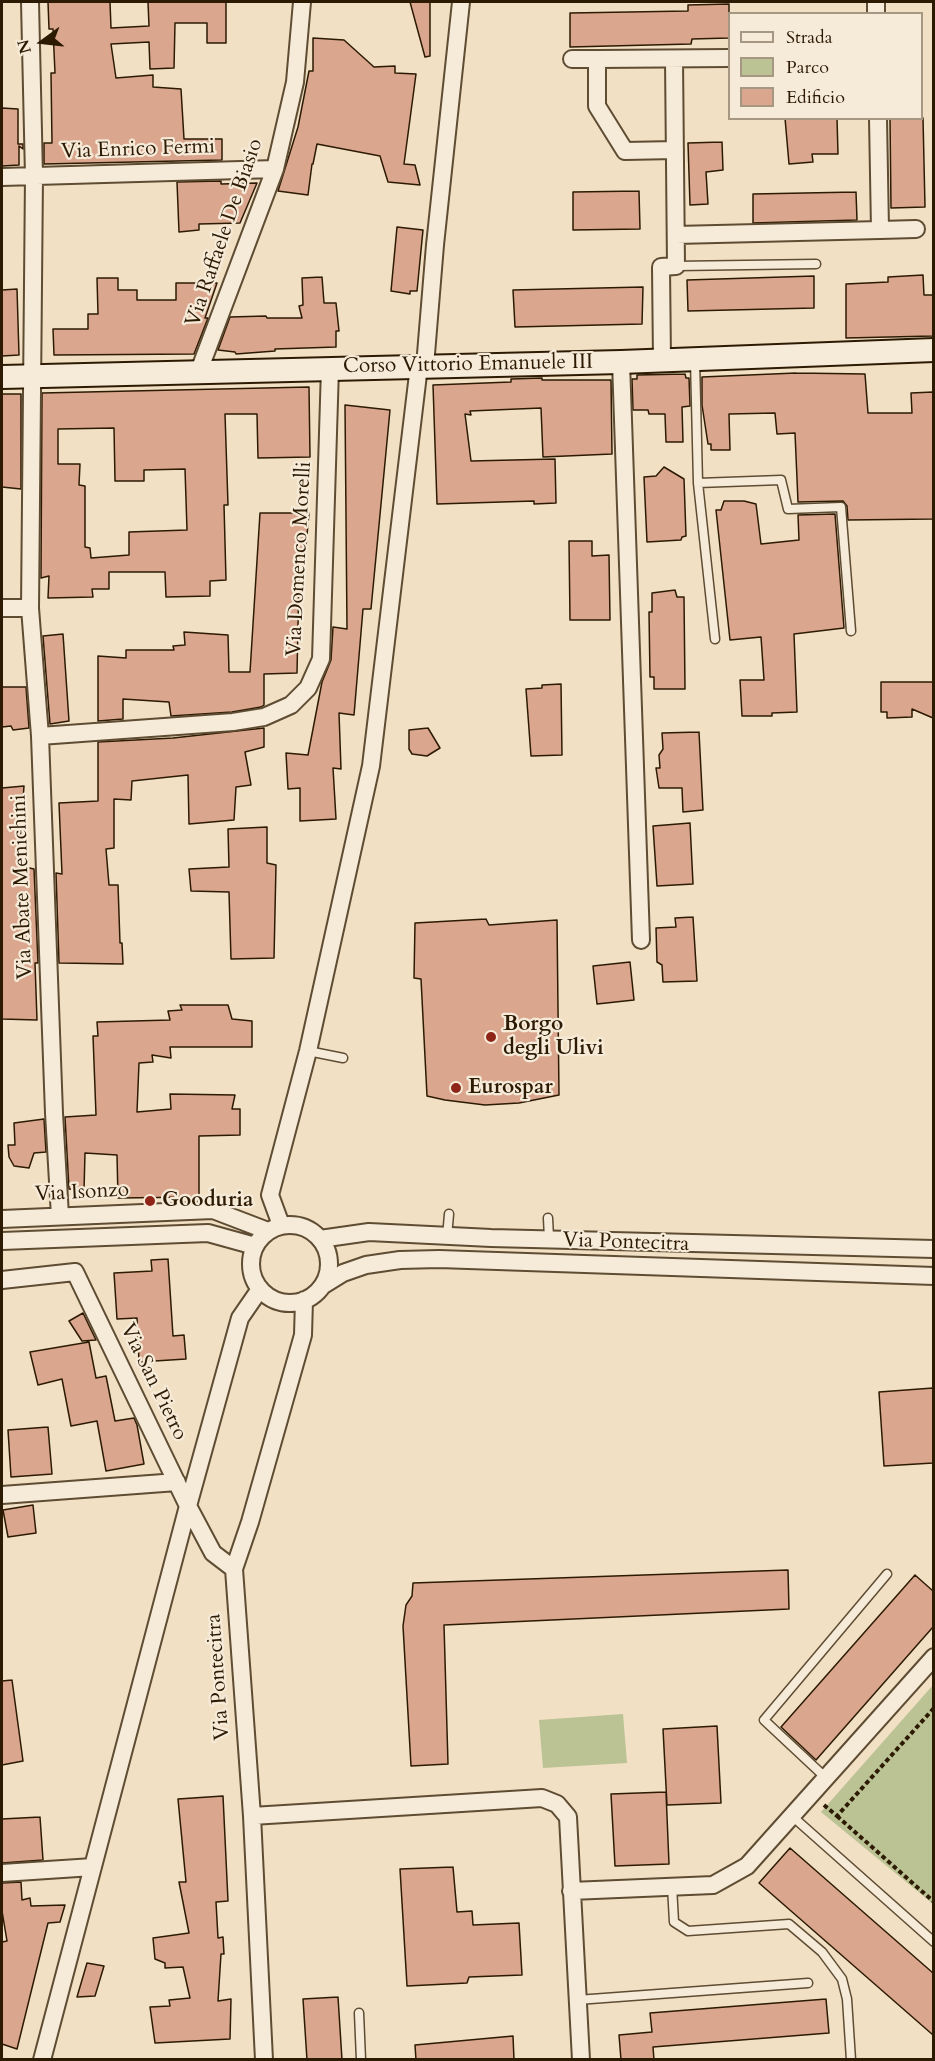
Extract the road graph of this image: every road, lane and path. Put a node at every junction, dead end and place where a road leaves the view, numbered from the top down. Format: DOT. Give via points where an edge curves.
graph roads {
  1 [pos="30,2"];
  2 [pos="302,2"];
  3 [pos="461,2"];
  4 [pos="728,58"];
  5 [pos="572,59"];
  6 [pos="597,59"];
  7 [pos="674,59"];
  8 [pos="878,120"];
  9 [pos="675,150"];
  10 [pos="275,169"];
  11 [pos="34,176"];
  12 [pos="2,177"];
  13 [pos="916,229"];
  14 [pos="880,230"];
  15 [pos="676,235"];
  16 [pos="816,264"];
  17 [pos="676,266"];
  18 [pos="933,350"];
  19 [pos="695,359"];
  20 [pos="663,360"];
  21 [pos="621,362"];
  22 [pos="422,366"];
  23 [pos="330,368"];
  24 [pos="199,371"];
  25 [pos="2,376"];
  26 [pos="31,376"];
  27 [pos="698,483"];
  28 [pos="2,608"];
  29 [pos="30,608"];
  30 [pos="851,631"];
  31 [pos="715,639"];
  32 [pos="40,736"];
  33 [pos="641,940"];
  34 [pos="308,1052"];
  35 [pos="343,1058"];
  36 [pos="449,1214"];
  37 [pos="60,1216"];
  38 [pos="548,1218"];
  39 [pos="2,1219"];
  40 [pos="275,1228"];
  41 [pos="447,1237"];
  42 [pos="549,1238"];
  43 [pos="320,1239"];
  44 [pos="2,1241"];
  45 [pos="255,1246"];
  46 [pos="933,1249"];
  47 [pos="933,1276"];
  48 [pos="2,1280"];
  49 [pos="322,1286"];
  50 [pos="260,1288"];
  51 [pos="304,1300"];
  52 [pos="177,1482"];
  53 [pos="2,1495"];
  54 [pos="188,1506"];
  55 [pos="234,1569"];
  56 [pos="887,1574"];
  57 [pos="933,1657"];
  58 [pos="933,1708"];
  59 [pos="826,1778"];
  60 [pos="811,1794"];
  61 [pos="252,1816"];
  62 [pos="792,1816"];
  63 [pos="837,1816"];
  64 [pos="93,1867"];
  65 [pos="2,1873"];
  66 [pos="672,1886"];
  67 [pos="571,1891"];
  68 [pos="933,1902"];
  69 [pos="933,1942"];
  70 [pos="808,1983"];
  71 [pos="578,2000"];
  72 [pos="358,2013"];
  73 [pos="42,2060"];
  74 [pos="264,2060"];
  75 [pos="361,2060"];
  76 [pos="581,2060"];
  77 [pos="852,2060"];
  1 -- 11 [label="street, Via Abate Menichini"];
  2 -- 10 [label="street, Via Raffaele De Biasio" via="295,82"];
  3 -- 22 [label="street"];
  4 -- 7 [label="street"];
  5 -- 6 [label="street"];
  6 -- 7 [label="street"];
  6 -- 9 [label="street" via="597,106 625,151"];
  7 -- 9 [label="street"];
  8 -- 14 [label="street"];
  9 -- 15 [label="street"];
  10 -- 11 [label="street, Via Enrico Fermi"];
  10 -- 24 [label="street, Via Raffaele De Biasio"];
  11 -- 12 [label="street, Via Enrico Fermi"];
  11 -- 26 [label="street, Via Abate Menichini"];
  13 -- 14 [label="street"];
  14 -- 15 [label="street"];
  15 -- 17 [label="street"];
  16 -- 17 [label="lane"];
  17 -- 20 [label="street" via="661,267"];
  18 -- 19 [label="street, Corso Vittorio Emanuele III"];
  19 -- 20 [label="street, Corso Vittorio Emanuele III"];
  19 -- 27 [label="lane"];
  20 -- 21 [label="street, Corso Vittorio Emanuele III"];
  21 -- 22 [label="street, Corso Vittorio Emanuele III"];
  21 -- 33 [label="street"];
  22 -- 23 [label="street, Corso Vittorio Emanuele III"];
  22 -- 34 [label="street" via="371,766"];
  23 -- 24 [label="street, Corso Vittorio Emanuele III"];
  23 -- 32 [label="street, Via Domenco Morelli" via="321,659 308,688 291,705 264,717"];
  24 -- 26 [label="street, Corso Vittorio Emanuele III"];
  25 -- 26 [label="street, Corso Vittorio Emanuele III"];
  26 -- 29 [label="street, Via Abate Menichini"];
  27 -- 30 [label="lane" via="781,480 788,509 842,507"];
  27 -- 31 [label="lane"];
  28 -- 29 [label="street"];
  29 -- 32 [label="street, Via Abate Menichini"];
  32 -- 37 [label="street, Via Abate Menichini"];
  34 -- 35 [label="lane"];
  34 -- 40 [label="street" via="270,1195"];
  36 -- 41 [label="lane"];
  37 -- 39 [label="street, Via Isonzo"];
  37 -- 40 [label="street, Via Isonzo" via="213,1210"];
  38 -- 42 [label="lane"];
  40 -- 43 [label="street" via="298,1225"];
  40 -- 45 [label="street"];
  41 -- 42 [label="street, Via Pontecitra"];
  41 -- 43 [label="street, Via Pontecitra" via="369,1232"];
  42 -- 46 [label="street, Via Pontecitra"];
  43 -- 49 [label="street" via="329,1263"];
  44 -- 45 [label="street, Via Isonzo" via="208,1233"];
  45 -- 50 [label="street" via="251,1269"];
  47 -- 49 [label="street, Via Pontecitra" via="439,1259 366,1265"];
  48 -- 52 [label="street, Via San Pietro" via="75,1272"];
  49 -- 51 [label="street"];
  50 -- 51 [label="street" via="273,1299 291,1303"];
  50 -- 54 [label="street" via="240,1318"];
  51 -- 55 [label="street, Via Pontecitra" via="303,1335"];
  52 -- 53 [label="street"];
  52 -- 54 [label="street, Via San Pietro"];
  54 -- 55 [label="street, Via San Pietro" via="213,1553"];
  54 -- 64 [label="street"];
  55 -- 61 [label="street, Via Pontecitra"];
  56 -- 59 [label="lane" via="764,1720"];
  57 -- 59 [label="street"];
  58 -- 63 [label="path"];
  59 -- 60 [label="street"];
  60 -- 62 [label="street"];
  60 -- 63 [label="path"];
  61 -- 67 [label="street" via="542,1797 557,1804 568,1817"];
  61 -- 74 [label="street, Via Pontecitra"];
  62 -- 66 [label="street" via="747,1866 713,1884"];
  62 -- 69 [label="lane"];
  63 -- 68 [label="path"];
  64 -- 65 [label="street"];
  64 -- 73 [label="street"];
  66 -- 67 [label="street"];
  66 -- 77 [label="lane" via="674,1922 688,1931 789,1924 822,1952 842,1979"];
  67 -- 71 [label="street"];
  70 -- 71 [label="lane"];
  71 -- 76 [label="street"];
  72 -- 75 [label="lane"];
}
